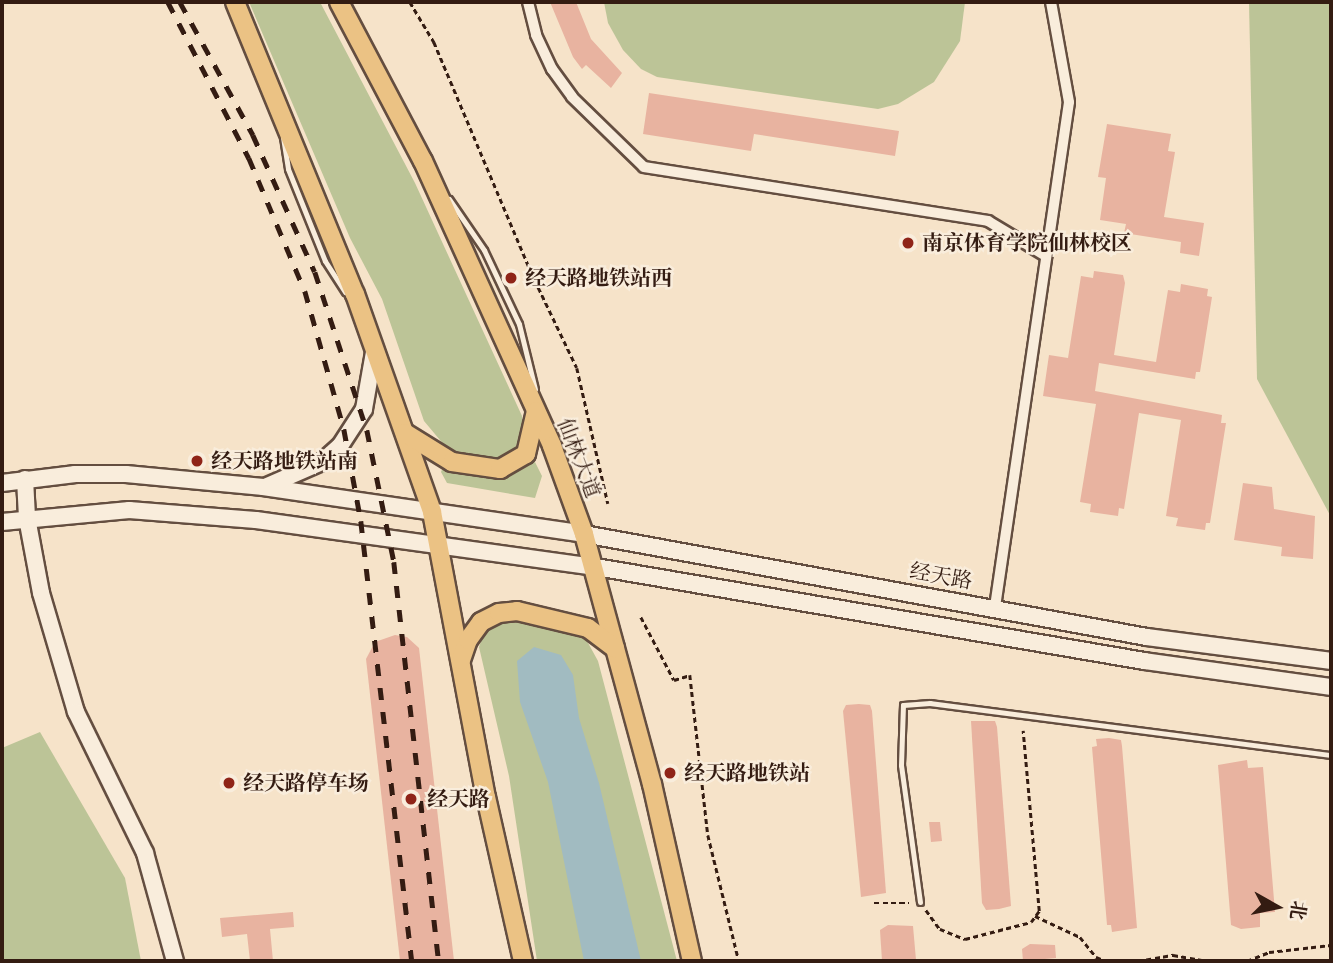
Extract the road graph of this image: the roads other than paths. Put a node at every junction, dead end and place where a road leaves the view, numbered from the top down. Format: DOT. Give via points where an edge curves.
graph roads {
  1 [pos="235,2"];
  2 [pos="339,2"];
  3 [pos="528,2"];
  4 [pos="1051,2"];
  5 [pos="423,161"];
  6 [pos="1046,256"];
  7 [pos="374,346"];
  8 [pos="536,411"];
  9 [pos="405,433"];
  10 [pos="552,446"];
  11 [pos="25,479"];
  12 [pos="2,483"];
  13 [pos="263,487"];
  14 [pos="432,512"];
  15 [pos="27,518"];
  16 [pos="2,522"];
  17 [pos="584,534"];
  18 [pos="439,546"];
  19 [pos="596,567"];
  20 [pos="995,607"];
  21 [pos="615,648"];
  22 [pos="1331,661"];
  23 [pos="460,663"];
  24 [pos="1331,687"];
  25 [pos="1331,755"];
  26 [pos="920,902"];
  27 [pos="175,961"];
  28 [pos="523,961"];
  29 [pos="692,961"];
  1 -- 7 [label="main road"];
  2 -- 5 [label="main road, 仙林大道"];
  3 -- 6 [label="street" via="536,35 552,69 572,97 644,167 988,221"];
  4 -- 6 [label="street" via="1069,102"];
  5 -- 8 [label="main road, 仙林大道"];
  5 -- 10 [label="lane" via="484,250 519,324"];
  6 -- 20 [label="street"];
  7 -- 9 [label="main road"];
  7 -- 13 [label="main road" via="371,386 354,429 322,462"];
  8 -- 9 [label="main road" via="526,454 500,469 452,461"];
  8 -- 10 [label="main road, 仙林大道"];
  9 -- 14 [label="main road"];
  10 -- 17 [label="main road, 仙林大道"];
  11 -- 12 [label="main road, 经天路"];
  11 -- 13 [label="main road, 经天路" via="126,474"];
  11 -- 15 [label="main road"];
  13 -- 14 [label="main road, 经天路"];
  14 -- 17 [label="main road, 经天路"];
  14 -- 18 [label="main road"];
  15 -- 16 [label="main road"];
  15 -- 18 [label="main road" via="78,512 193,512"];
  15 -- 27 [label="main road" via="41,593 76,712 145,853"];
  17 -- 19 [label="main road, 仙林大道"];
  17 -- 20 [label="main road, 经天路"];
  18 -- 19 [label="main road"];
  18 -- 23 [label="main road"];
  19 -- 21 [label="main road, 仙林大道"];
  19 -- 24 [label="main road" via="1157,663"];
  20 -- 22 [label="main road, 经天路" via="1147,637"];
  21 -- 23 [label="main road" via="588,628 561,619 499,613 481,622"];
  21 -- 29 [label="main road, 仙林大道"];
  23 -- 28 [label="main road"];
  25 -- 26 [label="lane" via="930,703 903,705 901,765"];
}
